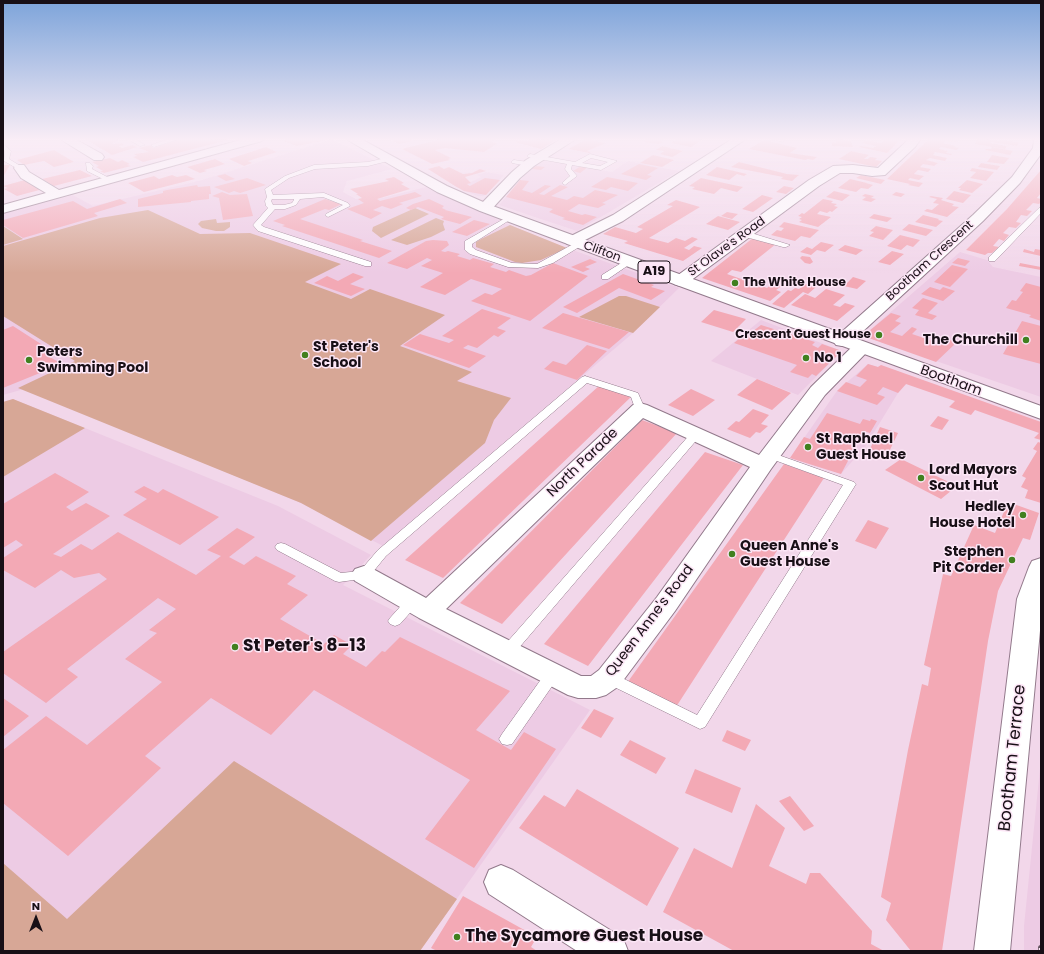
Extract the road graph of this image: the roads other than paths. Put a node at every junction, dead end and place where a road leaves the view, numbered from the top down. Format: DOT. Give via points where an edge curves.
graph roads {
  1 [pos="37,184"];
  2 [pos="97,184"];
  3 [pos="277,184"];
  4 [pos="433,184"];
  5 [pos="508,184"];
  6 [pos="671,184"];
  7 [pos="813,184"];
  8 [pos="1012,184"];
  9 [pos="57,194"];
  10 [pos="270,197"];
  11 [pos="297,197"];
  12 [pos="273,207"];
  13 [pos="485,208"];
  14 [pos="3,209"];
  15 [pos="1041,209"];
  16 [pos="328,215"];
  17 [pos="510,218"];
  18 [pos="745,234"];
  19 [pos="576,242"];
  20 [pos="786,245"];
  21 [pos="992,259"];
  22 [pos="629,262"];
  23 [pos="368,264"];
  24 [pos="605,277"];
  25 [pos="680,281"];
  26 [pos="851,344"];
  27 [pos="640,409"];
  28 [pos="1041,413"];
  29 [pos="696,434"];
  30 [pos="767,460"];
  31 [pos="281,547"];
  32 [pos="1041,568"];
  33 [pos="364,575"];
  34 [pos="412,611"];
  35 [pos="508,652"];
  36 [pos="552,675"];
  37 [pos="609,678"];
  38 [pos="507,739"];
  39 [pos="501,882"];
  40 [pos="610,951"];
  41 [pos="992,951"];
  1 -- 9 [label="street"];
  2 -- 9 [label="street"];
  3 -- 10 [label="lane" via="268,189"];
  4 -- 13 [label="street, Clifton / A19"];
  5 -- 13 [label="street"];
  6 -- 19 [label="street"];
  7 -- 18 [label="street, St Olave's Road"];
  8 -- 26 [label="street, Bootham Crescent"];
  9 -- 14 [label="street"];
  10 -- 11 [label="lane"];
  10 -- 12 [label="lane" via="269,206"];
  11 -- 12 [label="lane" via="294,204"];
  11 -- 16 [label="lane" via="324,195 346,204 347,206"];
  12 -- 23 [label="lane" via="260,221 258,225 261,230"];
  13 -- 17 [label="street, Clifton / A19"];
  15 -- 21 [label="lane"];
  17 -- 19 [label="street, Clifton / A19"];
  17 -- 19 [label="lane" via="468,243 468,248 511,265 538,266 550,261"];
  18 -- 20 [label="lane"];
  18 -- 25 [label="street, St Olave's Road"];
  19 -- 22 [label="street, Clifton / A19"];
  22 -- 24 [label="lane"];
  22 -- 25 [label="street, Clifton / A19"];
  25 -- 26 [label="street, Clifton / A19"];
  26 -- 28 [label="street, Bootham / A19"];
  26 -- 30 [label="street, Queen Anne's Road"];
  27 -- 29 [label="street"];
  27 -- 33 [label="lane" via="636,395 585,379 382,553"];
  27 -- 34 [label="street, North Parade"];
  29 -- 30 [label="street"];
  29 -- 35 [label="lane"];
  30 -- 37 [label="street, Queen Anne's Road" via="666,604"];
  30 -- 37 [label="lane" via="850,484 700,723"];
  31 -- 33 [label="lane" via="339,578"];
  32 -- 41 [label="street, Bootham Terrace" via="1030,599"];
  33 -- 34 [label="street, Queen Anne's Road"];
  34 -- 35 [label="street, Queen Anne's Road"];
  35 -- 36 [label="street, Queen Anne's Road"];
  36 -- 37 [label="street, Queen Anne's Road" via="578,688 596,687"];
  36 -- 38 [label="lane"];
  39 -- 40 [label="street"];
}
